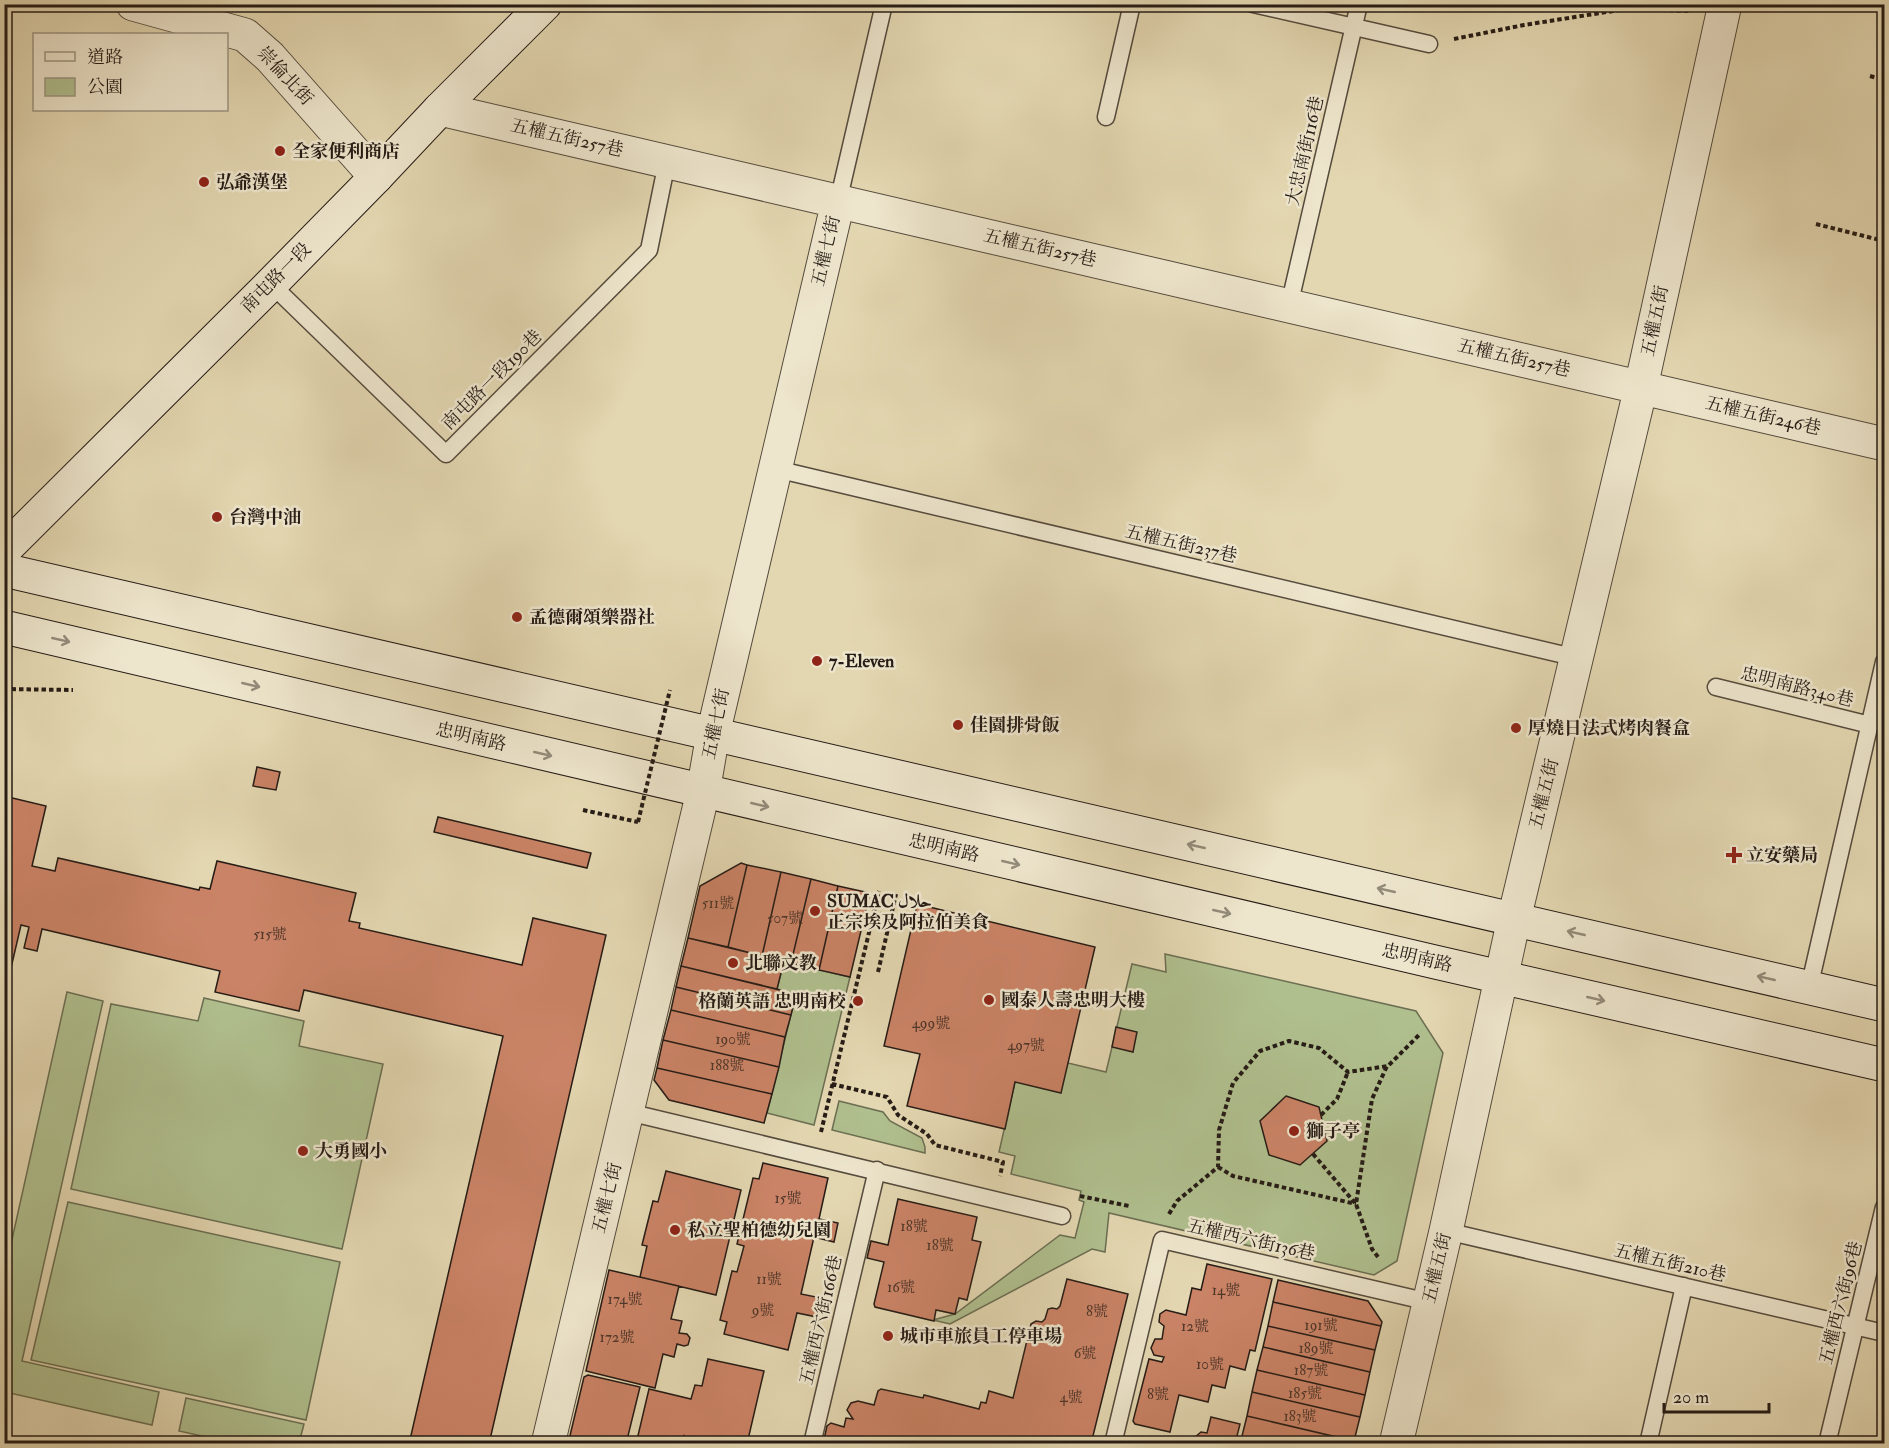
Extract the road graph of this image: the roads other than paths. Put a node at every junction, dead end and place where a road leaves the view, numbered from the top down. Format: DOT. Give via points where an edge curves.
graph roads {
  1 [pos="133,4"];
  2 [pos="545,4"];
  3 [pos="884,4"];
  4 [pos="1132,4"];
  5 [pos="1253,4"];
  6 [pos="1359,4"];
  7 [pos="1724,9"];
  8 [pos="1354,27"];
  9 [pos="1429,44"];
  10 [pos="440,109"];
  11 [pos="1106,117"];
  12 [pos="667,162"];
  13 [pos="376,177"];
  14 [pos="838,202"];
  15 [pos="271,284"];
  16 [pos="1289,306"];
  17 [pos="1641,387"];
  18 [pos="1884,444"];
  19 [pos="776,469"];
  20 [pos="4,550"];
  21 [pos="4,570"];
  22 [pos="4,627"];
  23 [pos="1577,658"];
  24 [pos="1884,662"];
  25 [pos="1716,687"];
  26 [pos="1879,710"];
  27 [pos="1870,725"];
  28 [pos="713,734"];
  29 [pos="703,792"];
  30 [pos="1514,919"];
  31 [pos="1501,978"];
  32 [pos="1809,988"];
  33 [pos="1884,1005"];
  34 [pos="1884,1065"];
  35 [pos="628,1112"];
  36 [pos="877,1170"];
  37 [pos="1884,1208"];
  38 [pos="1062,1216"];
  39 [pos="1446,1231"];
  40 [pos="1684,1286"];
  41 [pos="1429,1302"];
  42 [pos="1855,1326"];
  43 [pos="1884,1333"];
  44 [pos="549,1443"];
  45 [pos="812,1443"];
  46 [pos="1113,1443"];
  47 [pos="1396,1443"];
  48 [pos="1648,1443"];
  49 [pos="1827,1443"];
  1 -- 13 [label="main road, 崇倫北街" via="245,35 270,57"];
  2 -- 10 [label="main road, 南屯路一段"];
  3 -- 14 [label="lane, 五權七街"];
  4 -- 11 [label="lane"];
  5 -- 8 [label="lane"];
  6 -- 8 [label="lane, 大忠南街116巷"];
  7 -- 17 [label="main road, 五權五街"];
  8 -- 9 [label="lane"];
  8 -- 16 [label="lane, 大忠南街116巷"];
  10 -- 12 [label="main road, 五權五街257巷"];
  10 -- 13 [label="main road, 南屯路一段"];
  12 -- 14 [label="main road, 五權五街257巷"];
  12 -- 15 [label="lane, 南屯路一段190巷" via="649,250 446,454"];
  13 -- 15 [label="main road, 南屯路一段"];
  14 -- 16 [label="main road, 五權五街257巷"];
  14 -- 19 [label="main road, 五權七街"];
  15 -- 20 [label="main road, 南屯路一段"];
  16 -- 17 [label="main road, 五權五街257巷"];
  17 -- 18 [label="main road, 五權五街246巷"];
  17 -- 23 [label="main road, 五權五街"];
  19 -- 23 [label="lane, 五權五街237巷"];
  19 -- 28 [label="main road, 五權七街"];
  21 -- 28 [label="main road"];
  22 -- 29 [label="main road, 忠明南路, one-way"];
  23 -- 30 [label="main road, 五權五街"];
  24 -- 26 [label="lane, 忠明南路340巷"];
  25 -- 27 [label="lane, 忠明南路340巷"];
  26 -- 27 [label="lane, 忠明南路340巷"];
  27 -- 32 [label="lane, 忠明南路340巷"];
  28 -- 29 [label="main road, 五權七街"];
  30 -- 28 [label="main road, one-way"];
  29 -- 31 [label="main road, 忠明南路, one-way"];
  29 -- 35 [label="main road, 五權七街"];
  30 -- 31 [label="main road, 五權五街"];
  32 -- 30 [label="main road, one-way"];
  31 -- 34 [label="main road, 忠明南路, one-way"];
  31 -- 39 [label="main road, 五權五街"];
  32 -- 33 [label="main road"];
  35 -- 36 [label="lane"];
  35 -- 44 [label="main road, 五權七街"];
  36 -- 38 [label="lane"];
  36 -- 45 [label="lane, 五權西六街166巷"];
  37 -- 42 [label="lane, 五權西六街96巷"];
  39 -- 40 [label="lane, 五權五街210巷"];
  39 -- 41 [label="main road, 五權五街"];
  40 -- 42 [label="lane, 五權五街210巷"];
  40 -- 48 [label="lane"];
  41 -- 46 [label="lane, 五權西六街136巷" via="1162,1240"];
  41 -- 47 [label="main road, 五權五街"];
  42 -- 43 [label="lane, 五權五街210巷"];
  42 -- 49 [label="lane, 五權西六街96巷"];
}
